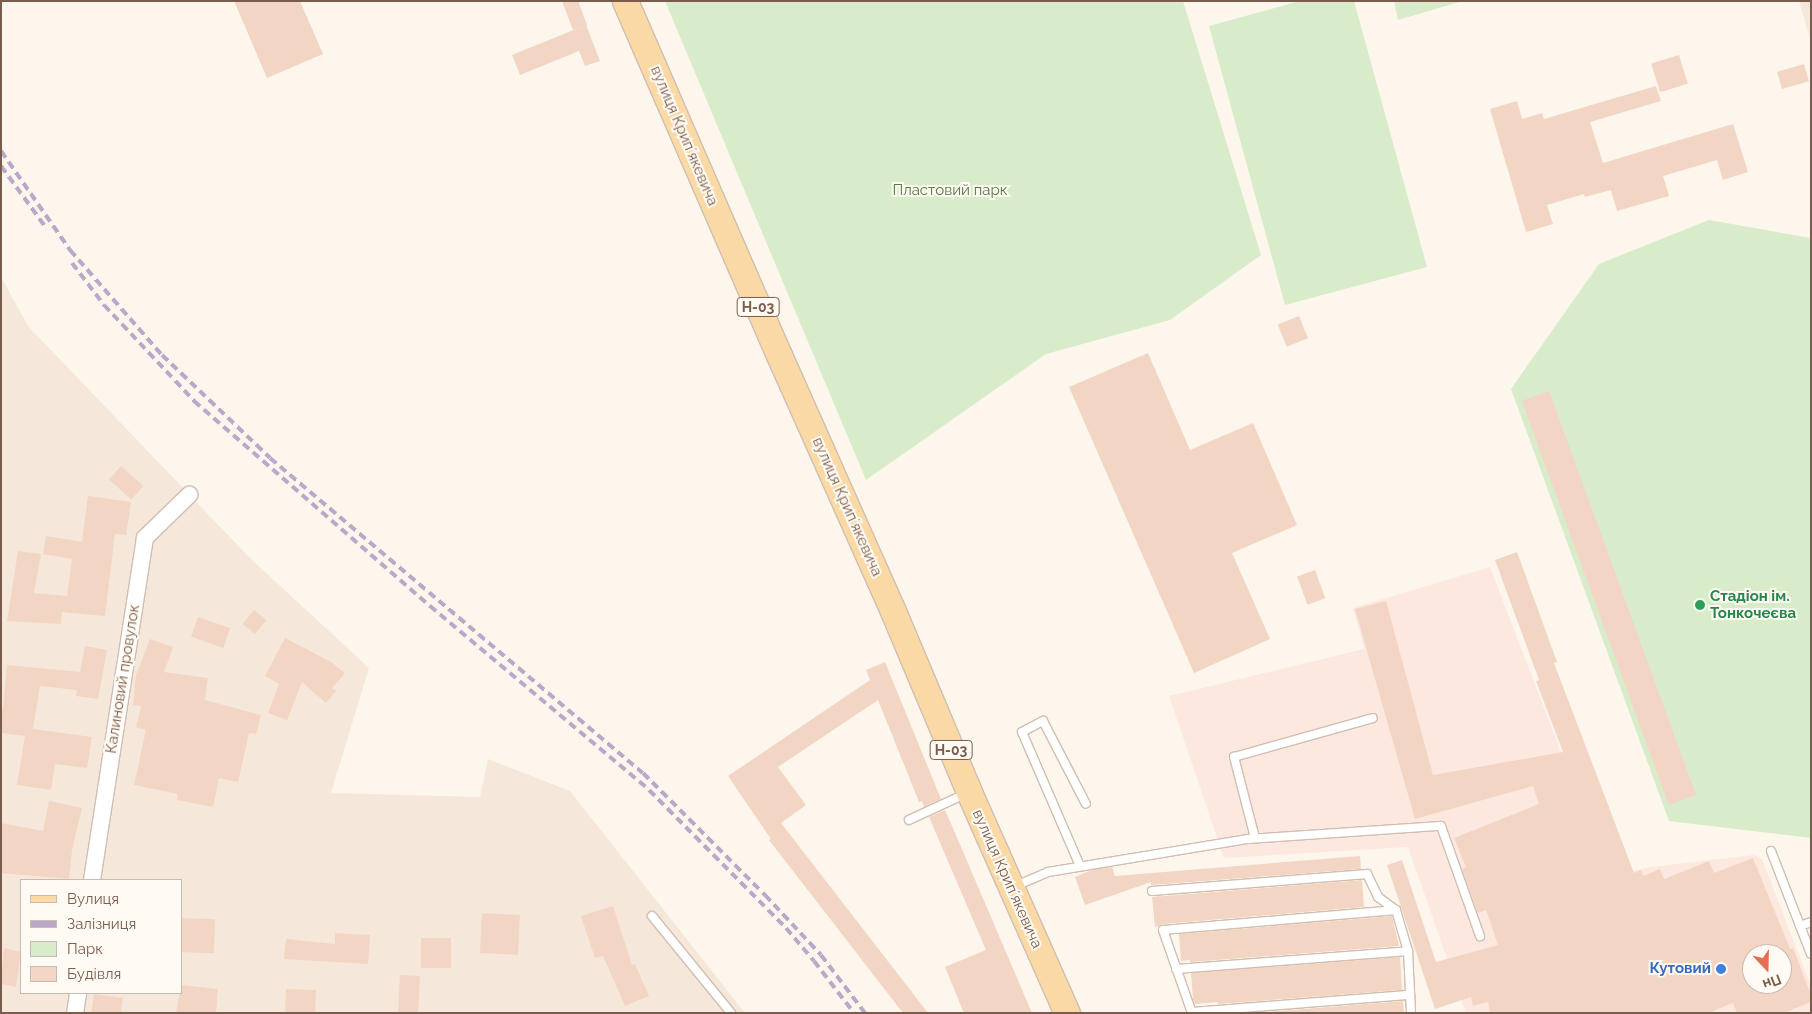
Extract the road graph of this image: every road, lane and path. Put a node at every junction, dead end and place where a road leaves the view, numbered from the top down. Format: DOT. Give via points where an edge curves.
graph roads {
  1 [pos="625,1"];
  2 [pos="189,494"];
  3 [pos="1373,718"];
  4 [pos="969,792"];
  5 [pos="1086,804"];
  6 [pos="909,820"];
  7 [pos="1255,838"];
  8 [pos="1771,851"];
  9 [pos="1080,866"];
  10 [pos="92,879"];
  11 [pos="1012,888"];
  12 [pos="1152,891"];
  13 [pos="1396,910"];
  14 [pos="652,916"];
  15 [pos="1811,922"];
  16 [pos="1800,926"];
  17 [pos="1480,936"];
  18 [pos="1408,950"];
  19 [pos="1811,954"];
  20 [pos="1176,969"];
  21 [pos="78,994"];
  22 [pos="1410,995"];
  23 [pos="1192,1012"];
  24 [pos="75,1013"];
  25 [pos="731,1013"];
  26 [pos="1067,1013"];
  27 [pos="1411,1013"];
  1 -- 4 [label="main road, вулиця Крипʼякевича / Н-03"];
  2 -- 10 [label="street, Калиновий провулок" via="145,538"];
  3 -- 7 [label="lane" via="1234,757"];
  4 -- 6 [label="lane"];
  4 -- 11 [label="main road, вулиця Крипʼякевича / Н-03"];
  5 -- 9 [label="lane" via="1043,721 1022,732"];
  7 -- 9 [label="lane"];
  7 -- 17 [label="lane" via="1441,826"];
  8 -- 16 [label="lane"];
  9 -- 11 [label="lane" via="1048,872"];
  11 -- 26 [label="main road, вулиця Крипʼякевича / Н-03"];
  12 -- 13 [label="lane" via="1367,874 1378,897"];
  13 -- 18 [label="lane"];
  13 -- 20 [label="lane" via="1163,930"];
  14 -- 25 [label="lane"];
  15 -- 16 [label="lane"];
  16 -- 19 [label="lane"];
  18 -- 20 [label="lane"];
  18 -- 22 [label="lane"];
  20 -- 23 [label="lane"];
  21 -- 24 [label="street"];
  22 -- 23 [label="lane"];
  22 -- 27 [label="lane"];
}
